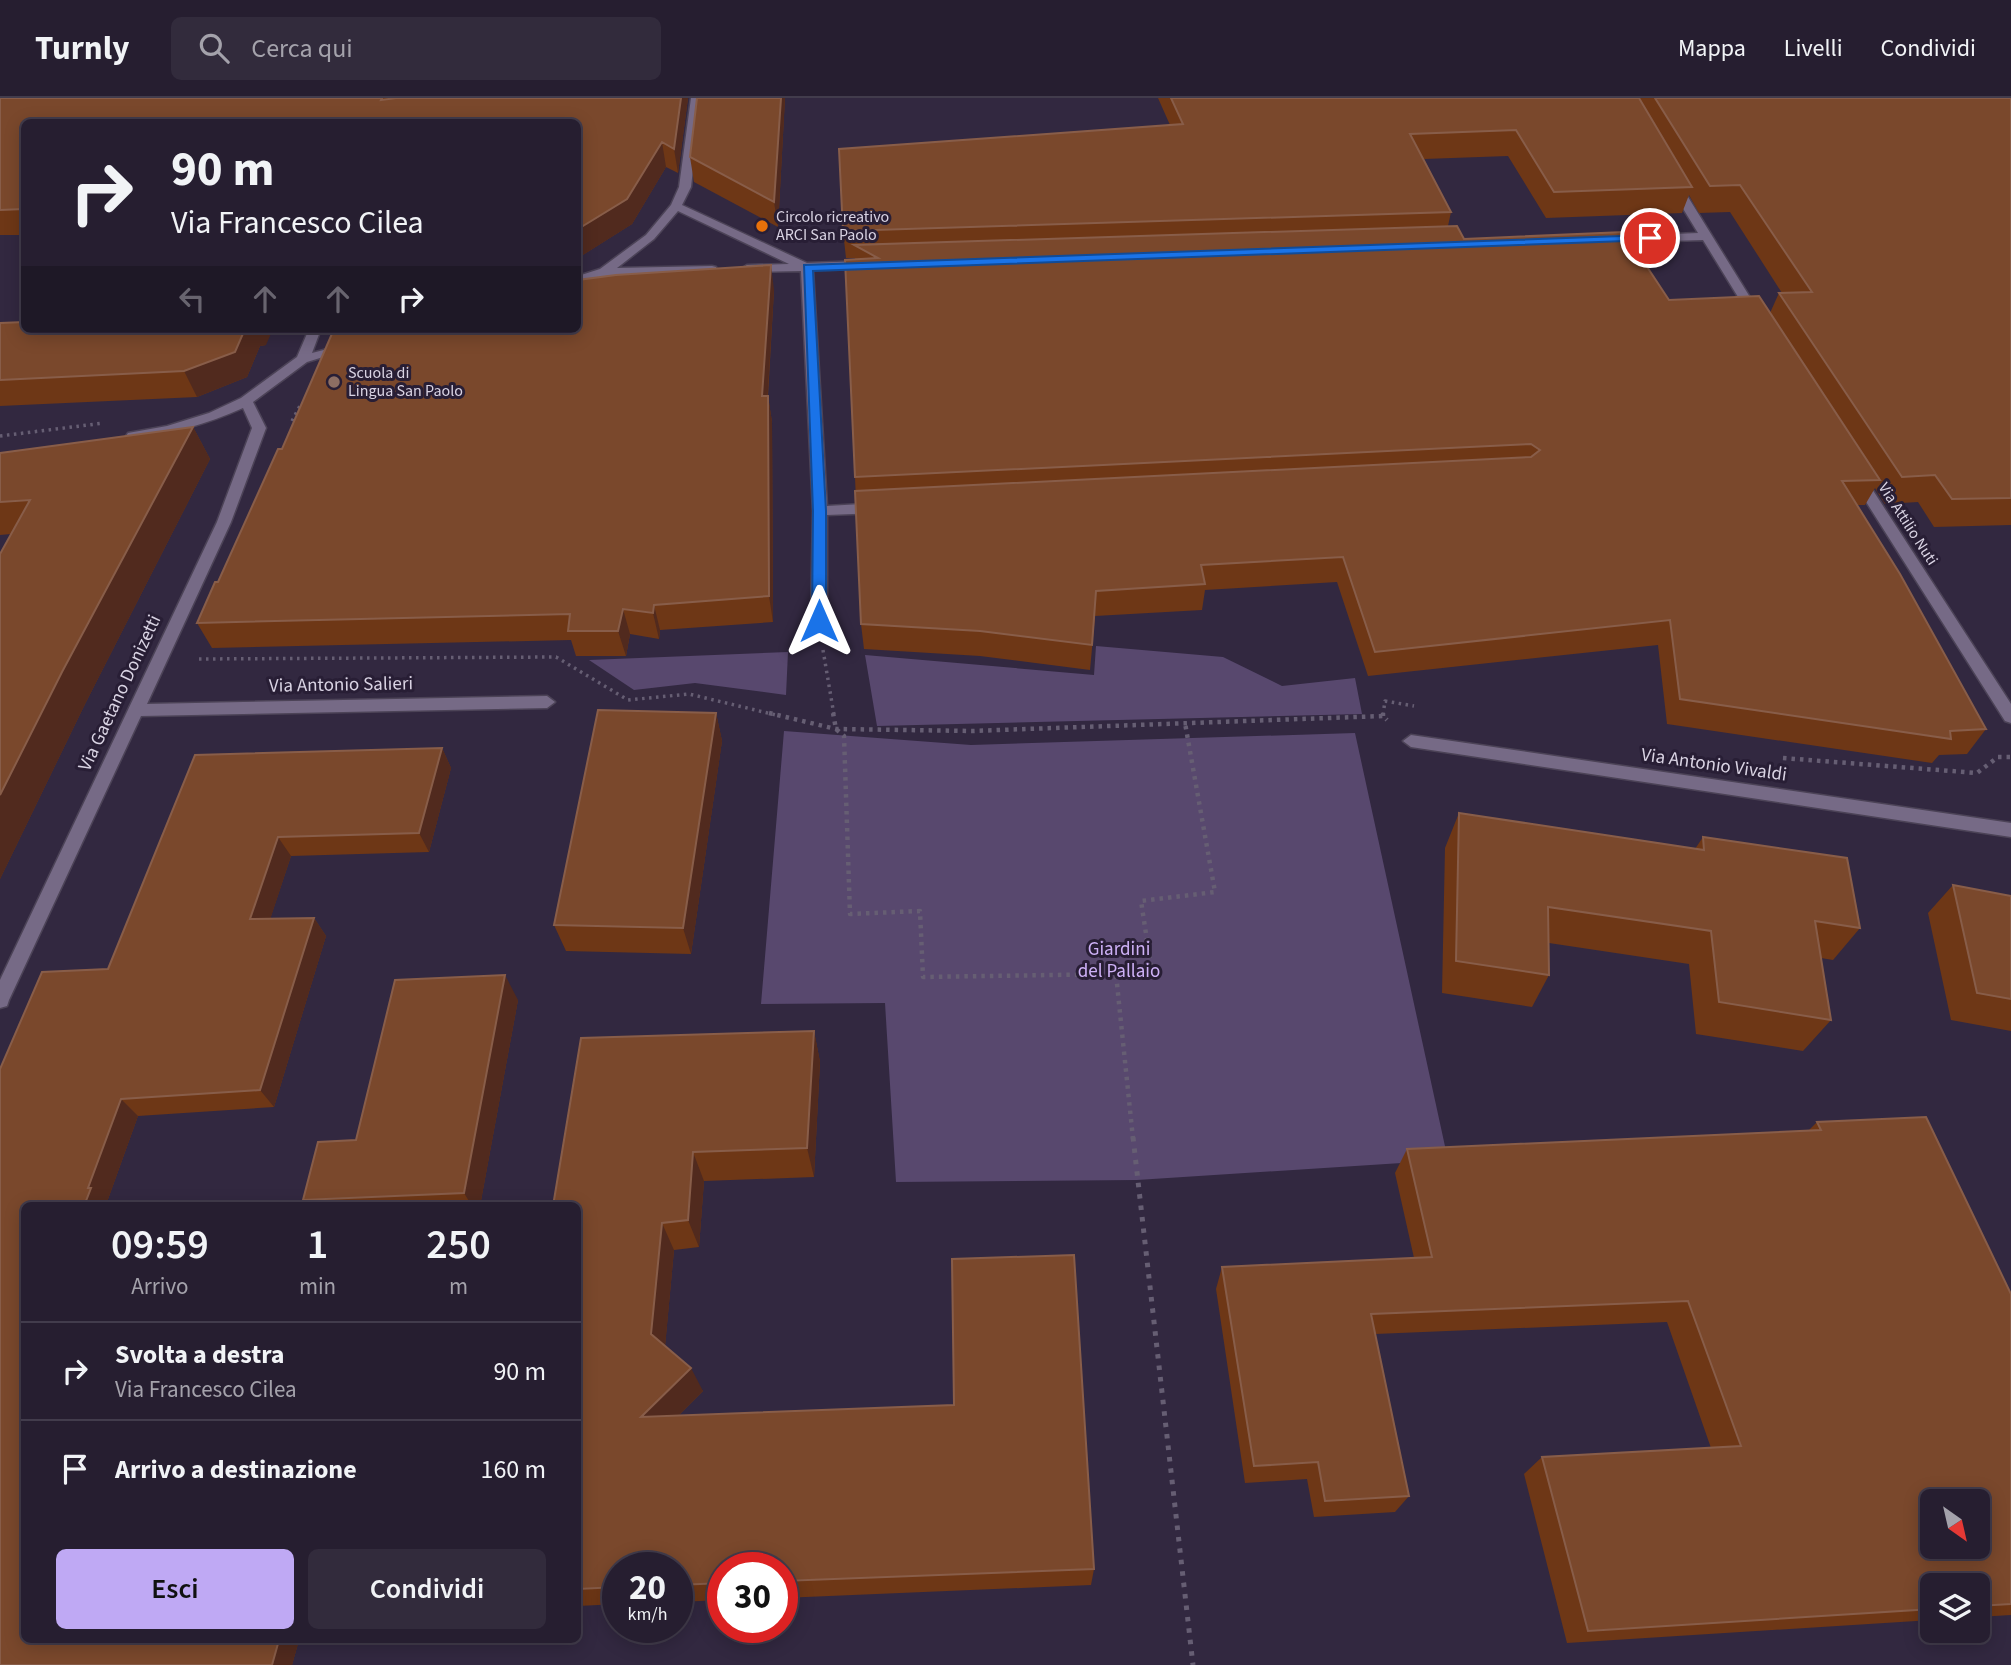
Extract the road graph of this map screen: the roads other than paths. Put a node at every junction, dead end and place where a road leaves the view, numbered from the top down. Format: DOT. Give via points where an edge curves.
graph roads {
  1 [pos="696,98"];
  2 [pos="1664,167"];
  3 [pos="676,206"];
  4 [pos="1704,236"];
  5 [pos="1594,240"];
  6 [pos="876,265"];
  7 [pos="807,268"];
  8 [pos="740,269"];
  9 [pos="726,270"];
  10 [pos="604,272"];
  11 [pos="581,279"];
  12 [pos="1764,330"];
  13 [pos="313,333"];
  14 [pos="353,346"];
  15 [pos="303,359"];
  16 [pos="246,401"];
  17 [pos="122,439"];
  18 [pos="1854,470"];
  19 [pos="888,507"];
  20 [pos="820,511"];
  21 [pos="819,621"];
  22 [pos="548,702"];
  23 [pos="135,710"];
  24 [pos="2011,716"];
  25 [pos="1411,741"];
  26 [pos="2011,830"];
  27 [pos="0,1000"];
  1 -- 3 [label="street" via="685,187"];
  2 -- 4 [label="street"];
  3 -- 7 [label="street"];
  3 -- 10 [label="street" via="650,237"];
  4 -- 5 [label="street"];
  4 -- 12 [label="street"];
  6 -- 7 [label="street"];
  7 -- 8 [label="street"];
  7 -- 20 [label="street"];
  9 -- 10 [label="street"];
  10 -- 11 [label="street"];
  13 -- 15 [label="street"];
  14 -- 15 [label="street"];
  15 -- 16 [label="street"];
  16 -- 17 [label="street" via="169,430"];
  16 -- 23 [label="street, Via Gaetano Donizetti" via="259,428 224,522"];
  18 -- 24 [label="street, Via Attilio Nuti"];
  19 -- 20 [label="street"];
  20 -- 21 [label="street"];
  22 -- 23 [label="street, Via Antonio Salieri"];
  23 -- 27 [label="street, Via Gaetano Donizetti"];
  25 -- 26 [label="street, Via Antonio Vivaldi"];
}
